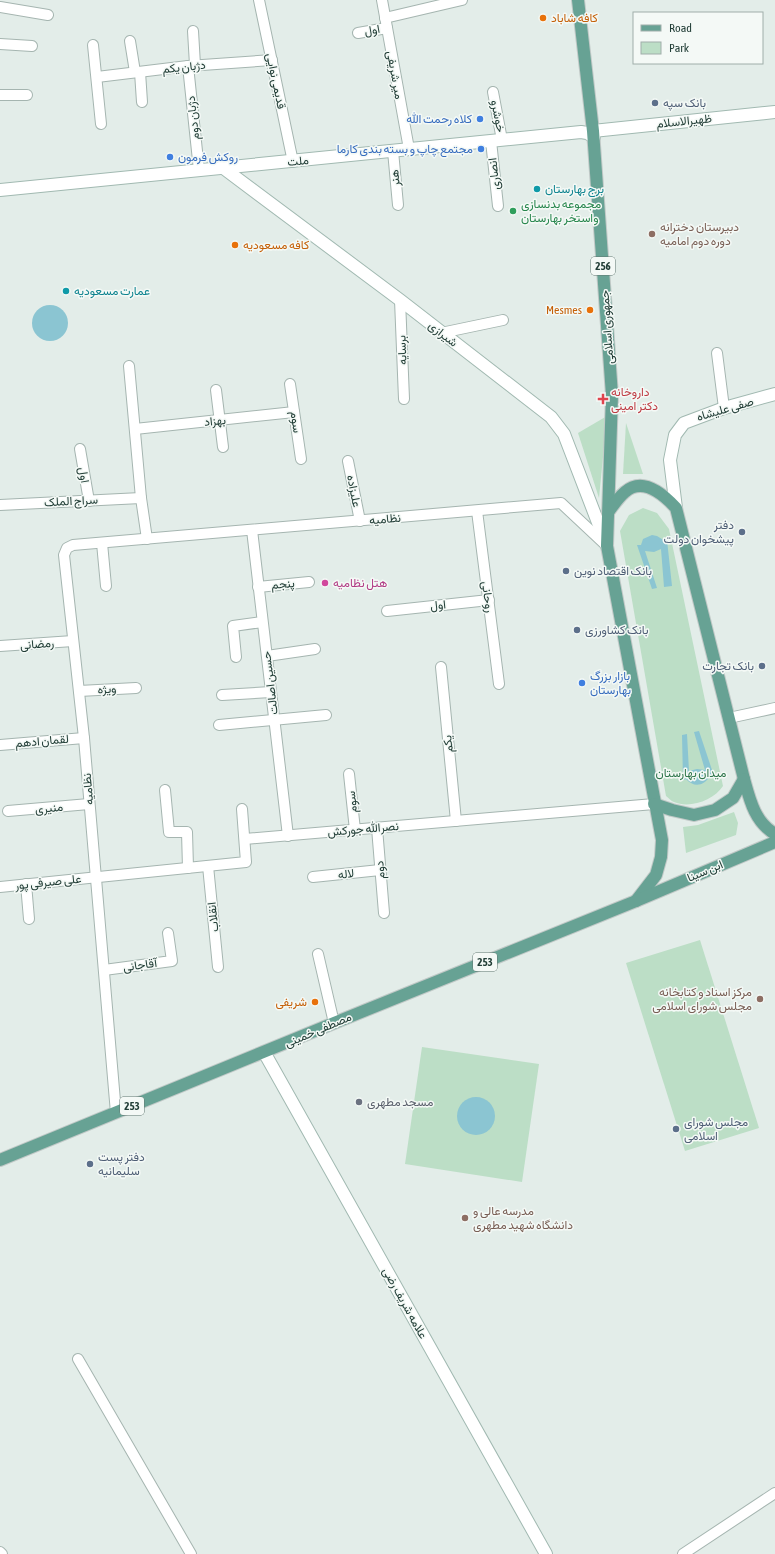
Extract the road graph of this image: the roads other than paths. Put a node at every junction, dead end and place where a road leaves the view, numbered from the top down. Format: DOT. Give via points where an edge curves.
graph roads {
  1 [pos="259,0"];
  2 [pos="382,0"];
  3 [pos="462,0"];
  4 [pos="578,0"];
  5 [pos="0,7"];
  6 [pos="48,15"];
  7 [pos="386,23"];
  8 [pos="193,31"];
  9 [pos="358,33"];
  10 [pos="130,41"];
  11 [pos="0,44"];
  12 [pos="93,45"];
  13 [pos="32,46"];
  14 [pos="272,60"];
  15 [pos="192,66"];
  16 [pos="137,72"];
  17 [pos="97,77"];
  18 [pos="493,92"];
  19 [pos="0,94"];
  20 [pos="27,96"];
  21 [pos="142,102"];
  22 [pos="775,112"];
  23 [pos="101,124"];
  24 [pos="593,134"];
  25 [pos="496,140"];
  26 [pos="409,149"];
  27 [pos="393,150"];
  28 [pos="293,162"];
  29 [pos="222,168"];
  30 [pos="199,170"];
  31 [pos="0,190"];
  32 [pos="398,205"];
  33 [pos="498,206"];
  34 [pos="400,300"];
  35 [pos="503,320"];
  36 [pos="441,333"];
  37 [pos="717,353"];
  38 [pos="129,366"];
  39 [pos="290,384"];
  40 [pos="216,390"];
  41 [pos="775,394"];
  42 [pos="404,399"];
  43 [pos="724,408"];
  44 [pos="294,412"];
  45 [pos="220,421"];
  46 [pos="135,429"];
  47 [pos="223,447"];
  48 [pos="80,449"];
  49 [pos="301,459"];
  50 [pos="348,461"];
  51 [pos="141,498"];
  52 [pos="88,501"];
  53 [pos="0,505"];
  54 [pos="676,508"];
  55 [pos="609,510"];
  56 [pos="477,511"];
  57 [pos="360,521"];
  58 [pos="252,530"];
  59 [pos="147,539"];
  60 [pos="102,543"];
  61 [pos="606,546"];
  62 [pos="309,582"];
  63 [pos="106,586"];
  64 [pos="258,586"];
  65 [pos="489,600"];
  66 [pos="387,611"];
  67 [pos="262,622"];
  68 [pos="73,641"];
  69 [pos="0,646"];
  70 [pos="315,649"];
  71 [pos="267,656"];
  72 [pos="236,657"];
  73 [pos="441,667"];
  74 [pos="499,684"];
  75 [pos="136,688"];
  76 [pos="79,691"];
  77 [pos="271,692"];
  78 [pos="222,695"];
  79 [pos="775,708"];
  80 [pos="326,715"];
  81 [pos="729,718"];
  82 [pos="274,720"];
  83 [pos="218,725"];
  84 [pos="84,738"];
  85 [pos="0,745"];
  86 [pos="349,774"];
  87 [pos="744,779"];
  88 [pos="165,790"];
  89 [pos="90,804"];
  90 [pos="654,804"];
  91 [pos="242,809"];
  92 [pos="8,811"];
  93 [pos="456,821"];
  94 [pos="377,828"];
  95 [pos="355,830"];
  96 [pos="775,834"];
  97 [pos="288,836"];
  98 [pos="245,839"];
  99 [pos="775,842"];
  100 [pos="208,866"];
  101 [pos="188,868"];
  102 [pos="380,870"];
  103 [pos="96,877"];
  104 [pos="313,877"];
  105 [pos="26,884"];
  106 [pos="0,887"];
  107 [pos="636,901"];
  108 [pos="384,913"];
  109 [pos="29,919"];
  110 [pos="168,933"];
  111 [pos="318,954"];
  112 [pos="218,967"];
  113 [pos="104,970"];
  114 [pos="334,1022"];
  115 [pos="264,1052"];
  116 [pos="116,1113"];
  117 [pos="0,1160"];
  118 [pos="78,1359"];
  119 [pos="775,1493"];
  120 [pos="191,1554"];
  121 [pos="546,1554"];
  122 [pos="683,1554"];
  1 -- 14 [label="street, قدیمی نوایی"];
  2 -- 7 [label="street, میر شریفی"];
  3 -- 7 [label="street, اول"];
  4 -- 24 [label="main road, جمهوری اسلامی / 256"];
  5 -- 6 [label="street"];
  7 -- 9 [label="street, اول"];
  7 -- 26 [label="street, میر شریفی"];
  8 -- 15 [label="street, دژبان دوم"];
  10 -- 16 [label="street"];
  11 -- 13 [label="street"];
  12 -- 17 [label="street"];
  14 -- 15 [label="street, دژبان یکم"];
  14 -- 28 [label="street, قدیمی نوایی"];
  15 -- 16 [label="street, دژبان یکم"];
  15 -- 30 [label="street, دژبان دوم"];
  16 -- 17 [label="street, دژبان یکم"];
  16 -- 21 [label="street"];
  17 -- 23 [label="street"];
  18 -- 25 [label="street, خوشرو"];
  19 -- 20 [label="street"];
  22 -- 24 [label="main road, ظهیرالاسلام"];
  24 -- 25 [label="main road, ملت" via="581,132"];
  24 -- 55 [label="main road, جمهوری اسلامی / 256" via="612,395"];
  25 -- 26 [label="main road, ملت"];
  25 -- 33 [label="street, انصاری"];
  26 -- 27 [label="main road, ملت"];
  27 -- 28 [label="main road, ملت"];
  27 -- 32 [label="street, هنر"];
  28 -- 29 [label="main road, ملت"];
  29 -- 30 [label="main road, ملت"];
  29 -- 34 [label="main road, شیرازی"];
  30 -- 31 [label="main road, ملت"];
  34 -- 36 [label="main road, شیرازی"];
  34 -- 42 [label="street, برسایه"];
  35 -- 36 [label="street"];
  36 -- 61 [label="main road, شیرازی" via="551,417 564,434"];
  37 -- 43 [label="street"];
  38 -- 46 [label="street"];
  39 -- 44 [label="street, سوم"];
  40 -- 45 [label="street"];
  41 -- 43 [label="main road, صفی علیشاه"];
  43 -- 54 [label="main road, صفی علیشاه" via="692,418 678,429 670,460"];
  44 -- 45 [label="street, بهزاد"];
  44 -- 49 [label="street, سوم"];
  45 -- 46 [label="street, بهزاد"];
  45 -- 47 [label="street"];
  46 -- 51 [label="street"];
  48 -- 52 [label="street, اول"];
  50 -- 57 [label="street, علیزاده"];
  51 -- 52 [label="street, سراج الملک"];
  51 -- 59 [label="street"];
  52 -- 53 [label="street, سراج الملک"];
  54 -- 55 [label="main road" via="654,488 636,486 626,491"];
  54 -- 81 [label="main road"];
  55 -- 61 [label="main road"];
  56 -- 57 [label="street, نظامیه"];
  56 -- 61 [label="street, نظامیه" via="561,503"];
  56 -- 65 [label="street, روحانی"];
  57 -- 58 [label="street, نظامیه"];
  58 -- 59 [label="street, نظامیه"];
  58 -- 64 [label="street, حسین اصالت"];
  59 -- 60 [label="street, نظامیه"];
  60 -- 63 [label="street"];
  60 -- 68 [label="street, نظامیه" via="73,545 65,551"];
  61 -- 90 [label="main road"];
  62 -- 64 [label="street, پنجم"];
  64 -- 67 [label="street, حسین اصالت"];
  65 -- 66 [label="street, اول"];
  65 -- 74 [label="street, روحانی"];
  67 -- 71 [label="street, حسین اصالت"];
  67 -- 72 [label="street" via="233,626"];
  68 -- 69 [label="street, رمضانی"];
  68 -- 76 [label="street, نظامیه"];
  70 -- 71 [label="street"];
  71 -- 77 [label="street, حسین اصالت"];
  73 -- 93 [label="street, یکم"];
  75 -- 76 [label="street, ویژه"];
  76 -- 84 [label="street, نظامیه"];
  77 -- 78 [label="street"];
  77 -- 82 [label="street, حسین اصالت"];
  79 -- 81 [label="street"];
  80 -- 82 [label="street"];
  81 -- 87 [label="main road"];
  82 -- 83 [label="street"];
  82 -- 97 [label="street, حسین اصالت"];
  84 -- 85 [label="street, لقمان ادهم"];
  84 -- 89 [label="street, نظامیه"];
  86 -- 95 [label="street, سوم"];
  87 -- 90 [label="main road" via="732,798 715,810 694,815"];
  87 -- 96 [label="main road" via="753,808 765,828"];
  88 -- 101 [label="street" via="168,832 186,832"];
  89 -- 92 [label="street, منیری"];
  89 -- 103 [label="street, نظامیه"];
  90 -- 93 [label="street, نصرالله جورکش"];
  90 -- 107 [label="main road" via="662,840 661,857 656,875"];
  91 -- 98 [label="street"];
  93 -- 94 [label="street, نصرالله جورکش"];
  94 -- 95 [label="street, نصرالله جورکش"];
  94 -- 102 [label="street, دوم"];
  95 -- 97 [label="street, نصرالله جورکش"];
  97 -- 98 [label="street, نصرالله جورکش"];
  98 -- 100 [label="street" via="246,862"];
  99 -- 107 [label="main road, ابن سینا"];
  100 -- 101 [label="street"];
  100 -- 112 [label="street, انقلاب"];
  101 -- 103 [label="street"];
  102 -- 104 [label="street, لاله"];
  102 -- 108 [label="street, دوم"];
  103 -- 105 [label="street, علی صیرفی پور"];
  103 -- 113 [label="street, نظامیه"];
  105 -- 106 [label="street, علی صیرفی پور"];
  105 -- 109 [label="street"];
  107 -- 114 [label="main road, مصطفی خمینی / 253"];
  110 -- 113 [label="street, آقاجانی" via="172,961"];
  111 -- 114 [label="street"];
  113 -- 116 [label="street, نظامیه"];
  114 -- 115 [label="main road, مصطفی خمینی / 253"];
  115 -- 116 [label="main road, مصطفی خمینی / 253"];
  115 -- 121 [label="main road, علامه شریف رضی"];
  116 -- 117 [label="main road, مصطفی خمینی / 253"];
  118 -- 120 [label="street"];
  119 -- 122 [label="street"];
}
